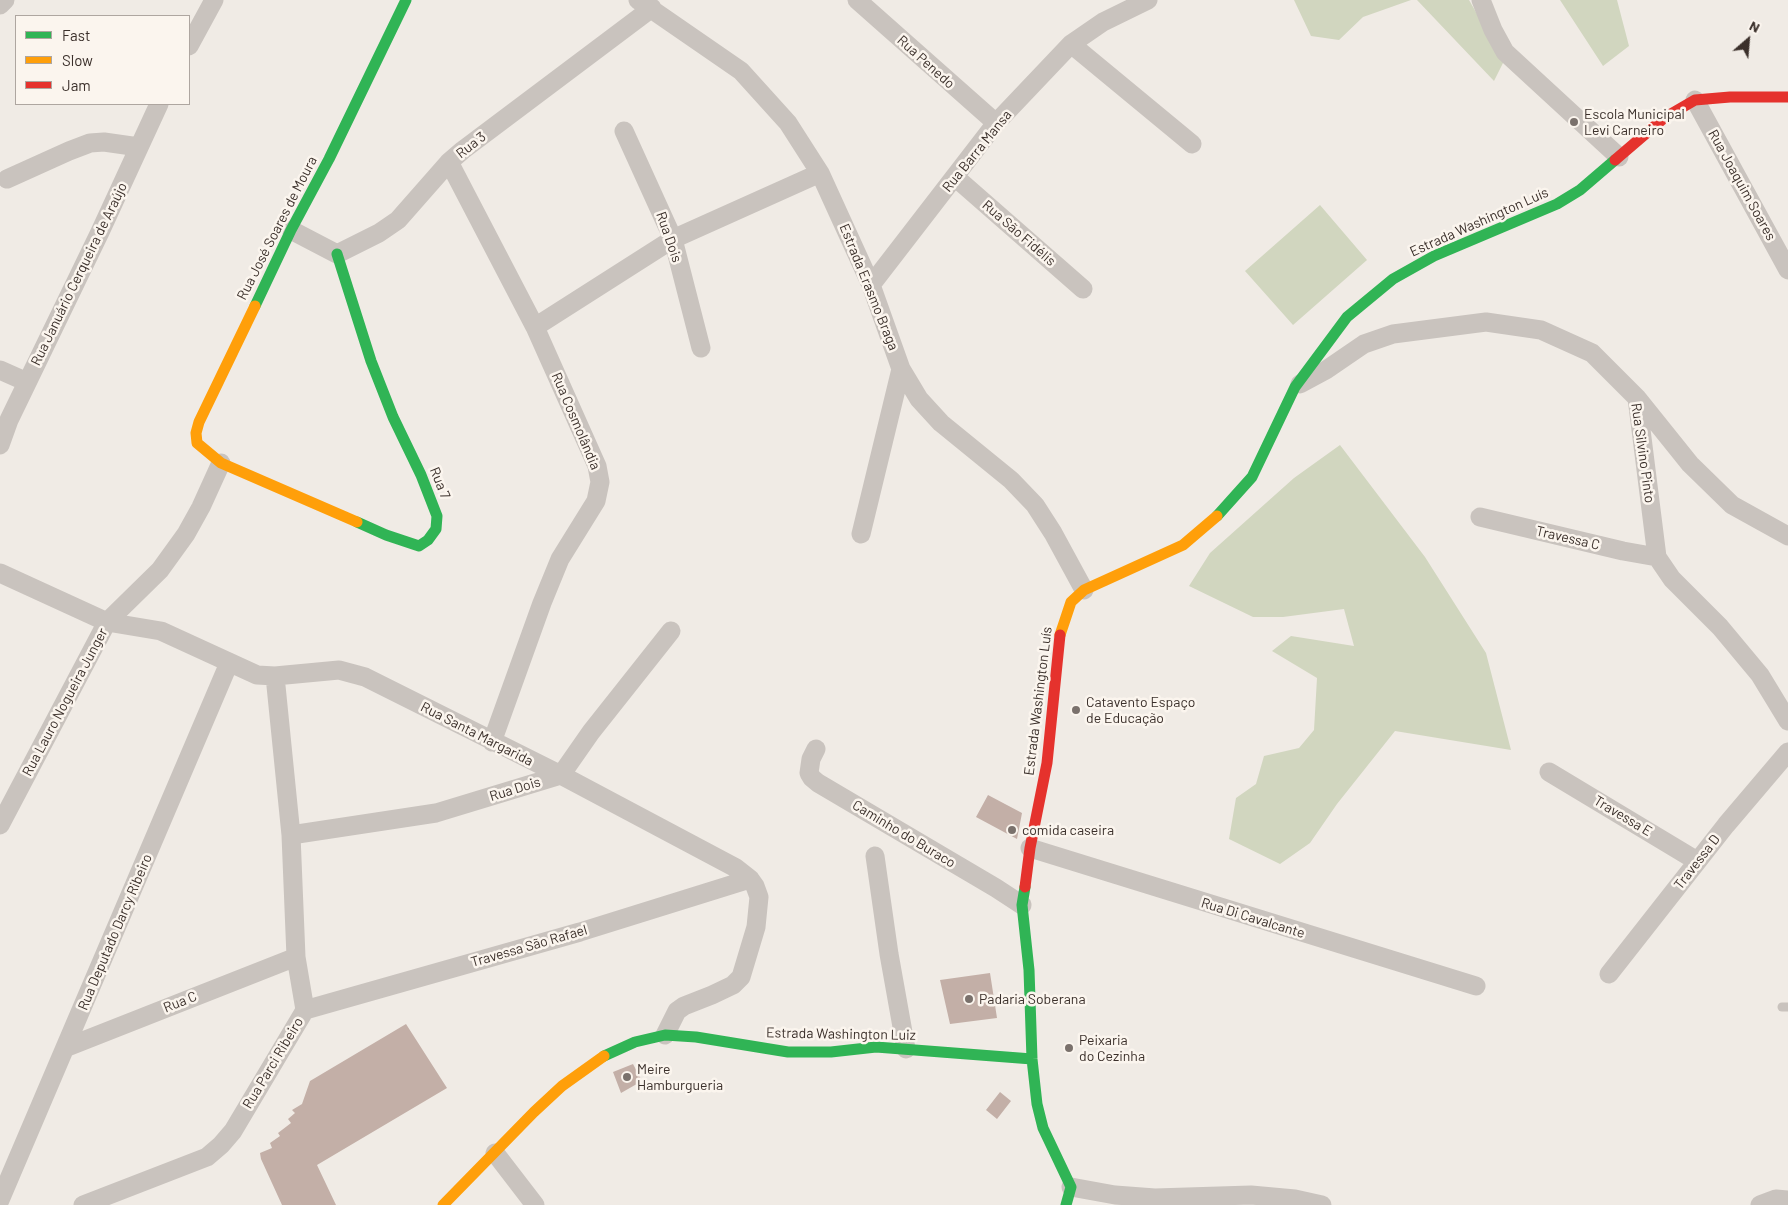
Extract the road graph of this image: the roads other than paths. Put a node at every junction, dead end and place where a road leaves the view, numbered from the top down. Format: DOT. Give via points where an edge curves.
graph roads {
  1 [pos="6,0"];
  2 [pos="214,0"];
  3 [pos="406,0"];
  4 [pos="857,0"];
  5 [pos="1148,0"];
  6 [pos="1481,0"];
  7 [pos="645,4"];
  8 [pos="0,5"];
  9 [pos="190,44"];
  10 [pos="1071,44"];
  11 [pos="1788,97"];
  12 [pos="1695,100"];
  13 [pos="160,105"];
  14 [pos="996,123"];
  15 [pos="624,131"];
  16 [pos="1192,144"];
  17 [pos="139,148"];
  18 [pos="1619,156"];
  19 [pos="449,162"];
  20 [pos="820,173"];
  21 [pos="955,177"];
  22 [pos="7,179"];
  23 [pos="290,230"];
  24 [pos="673,239"];
  25 [pos="337,254"];
  26 [pos="1788,270"];
  27 [pos="871,286"];
  28 [pos="1083,289"];
  29 [pos="535,327"];
  30 [pos="701,348"];
  31 [pos="901,369"];
  32 [pos="0,370"];
  33 [pos="26,382"];
  34 [pos="1294,387"];
  35 [pos="1637,398"];
  36 [pos="0,445"];
  37 [pos="220,463"];
  38 [pos="1480,517"];
  39 [pos="861,534"];
  40 [pos="1788,536"];
  41 [pos="1657,558"];
  42 [pos="0,573"];
  43 [pos="1084,590"];
  44 [pos="107,622"];
  45 [pos="671,630"];
  46 [pos="229,663"];
  47 [pos="275,676"];
  48 [pos="1788,722"];
  49 [pos="492,742"];
  50 [pos="816,749"];
  51 [pos="1788,752"];
  52 [pos="1548,772"];
  53 [pos="561,775"];
  54 [pos="0,825"];
  55 [pos="291,835"];
  56 [pos="1030,848"];
  57 [pos="875,856"];
  58 [pos="1697,861"];
  59 [pos="750,879"];
  60 [pos="1022,905"];
  61 [pos="296,957"];
  62 [pos="1609,974"];
  63 [pos="1476,986"];
  64 [pos="306,1010"];
  65 [pos="665,1035"];
  66 [pos="65,1048"];
  67 [pos="906,1049"];
  68 [pos="1032,1059"];
  69 [pos="495,1153"];
  70 [pos="1068,1196"];
  71 [pos="0,1200"];
  72 [pos="1121,1200"];
  73 [pos="1251,1200"];
  74 [pos="1788,1200"];
  75 [pos="83,1205"];
  76 [pos="443,1205"];
  77 [pos="535,1205"];
  78 [pos="1322,1205"];
  79 [pos="1760,1205"];
  1 -- 8 [label="street"];
  2 -- 9 [label="street"];
  3 -- 23 [label="street, Rua José Soares de Moura" via="329,159"];
  4 -- 14 [label="street, Rua Penedo"];
  5 -- 10 [label="street, Rua Barra Mansa" via="1103,22"];
  6 -- 18 [label="street" via="1505,52"];
  7 -- 19 [label="street, Rua 3"];
  7 -- 20 [label="street, Estrada Erasmo Braga" via="741,71 788,123"];
  10 -- 14 [label="street, Rua Barra Mansa"];
  10 -- 16 [label="street"];
  11 -- 12 [label="street, Estrada Washington Luís" via="1730,96"];
  12 -- 18 [label="street, Estrada Washington Luís" via="1664,118"];
  12 -- 26 [label="street, Rua Joaquim Soares"];
  13 -- 17 [label="street, Rua Januário Cerqueira de Araújo"];
  14 -- 21 [label="street, Rua Barra Mansa"];
  15 -- 24 [label="street, Rua Dois"];
  17 -- 22 [label="street" via="104,142 90,144"];
  17 -- 33 [label="street, Rua Januário Cerqueira de Araújo"];
  18 -- 34 [label="street, Estrada Washington Luís" via="1580,190 1557,204 1434,256 1393,279 1347,316"];
  19 -- 25 [label="street, Rua 3" via="398,220"];
  19 -- 29 [label="street, Rua Cosmolândia"];
  20 -- 24 [label="street"];
  20 -- 27 [label="street, Estrada Erasmo Braga"];
  21 -- 27 [label="street, Rua Barra Mansa"];
  21 -- 28 [label="street, Rua São Fidélis"];
  23 -- 25 [label="street"];
  23 -- 37 [label="street, Rua José Soares de Moura" via="199,422 197,443"];
  24 -- 29 [label="street"];
  24 -- 30 [label="street, Rua Dois"];
  25 -- 37 [label="street, Rua 7" via="371,361 437,516 436,529 419,546 386,535"];
  27 -- 31 [label="street, Estrada Erasmo Braga"];
  29 -- 49 [label="street, Rua Cosmolândia" via="597,466 600,482 596,501 560,559"];
  31 -- 39 [label="street"];
  31 -- 43 [label="street, Estrada Erasmo Braga" via="919,399 941,423 1011,480 1035,504"];
  32 -- 33 [label="street"];
  33 -- 36 [label="street, Rua Januário Cerqueira de Araújo"];
  34 -- 35 [label="street, Rua Silvino Pinto" via="1364,344 1393,334 1486,322 1541,330 1592,353"];
  34 -- 43 [label="street, Estrada Washington Luís" via="1252,477 1220,513 1183,545"];
  35 -- 40 [label="street" via="1690,464 1732,505"];
  35 -- 41 [label="street, Rua Silvino Pinto"];
  37 -- 44 [label="street, Rua Lauro Nogueira Junger" via="186,534 160,570"];
  38 -- 41 [label="street, Travessa C"];
  41 -- 48 [label="street, Rua Silvino Pinto" via="1672,580 1720,628 1760,675"];
  42 -- 44 [label="street, Rua Santa Margarida"];
  43 -- 56 [label="street, Estrada Washington Luís" via="1071,602 1060,630 1047,763"];
  44 -- 46 [label="street, Rua Santa Margarida" via="161,631"];
  44 -- 54 [label="street, Rua Lauro Nogueira Junger"];
  45 -- 53 [label="street"];
  46 -- 47 [label="street, Rua Santa Margarida" via="257,675"];
  46 -- 66 [label="street, Rua Deputado Darcy Ribeiro"];
  47 -- 49 [label="street, Rua Santa Margarida" via="339,670 365,677"];
  47 -- 55 [label="street, Rua Parci Ribeiro"];
  49 -- 53 [label="street, Rua Santa Margarida"];
  50 -- 60 [label="street, Caminho do Buraco" via="809,773 818,783"];
  51 -- 58 [label="street, Travessa D"];
  52 -- 58 [label="street, Travessa E"];
  53 -- 55 [label="street, Rua Dois" via="436,813"];
  53 -- 59 [label="street, Rua Santa Margarida" via="736,868"];
  55 -- 61 [label="street, Rua Parci Ribeiro"];
  56 -- 60 [label="street, Estrada Washington Luís"];
  56 -- 63 [label="street, Rua Di Cavalcante"];
  57 -- 67 [label="street"];
  58 -- 62 [label="street, Travessa D"];
  59 -- 64 [label="street, Travessa São Rafael" via="580,932"];
  59 -- 65 [label="street" via="759,897 756,927 741,977 733,985 677,1010"];
  60 -- 68 [label="street, Estrada Washington Luís" via="1029,970"];
  61 -- 64 [label="street, Rua Parci Ribeiro"];
  61 -- 66 [label="street, Rua C"];
  64 -- 75 [label="street, Rua Parci Ribeiro" via="221,1145 207,1157"];
  65 -- 67 [label="street, Estrada Washington Luiz" via="788,1052 876,1047"];
  65 -- 69 [label="street, Estrada Washington Luiz" via="635,1042 601,1058 562,1086"];
  66 -- 71 [label="street, Rua Deputado Darcy Ribeiro"];
  67 -- 68 [label="street, Estrada Washington Luiz"];
  68 -- 70 [label="street, Estrada Washington Luís" via="1037,1104"];
  69 -- 76 [label="street, Estrada Washington Luiz"];
  69 -- 77 [label="street"];
  70 -- 72 [label="street"];
  72 -- 73 [label="street"];
  73 -- 78 [label="street" via="1295,1199"];
  74 -- 79 [label="street" via="1776,1199"];
}
